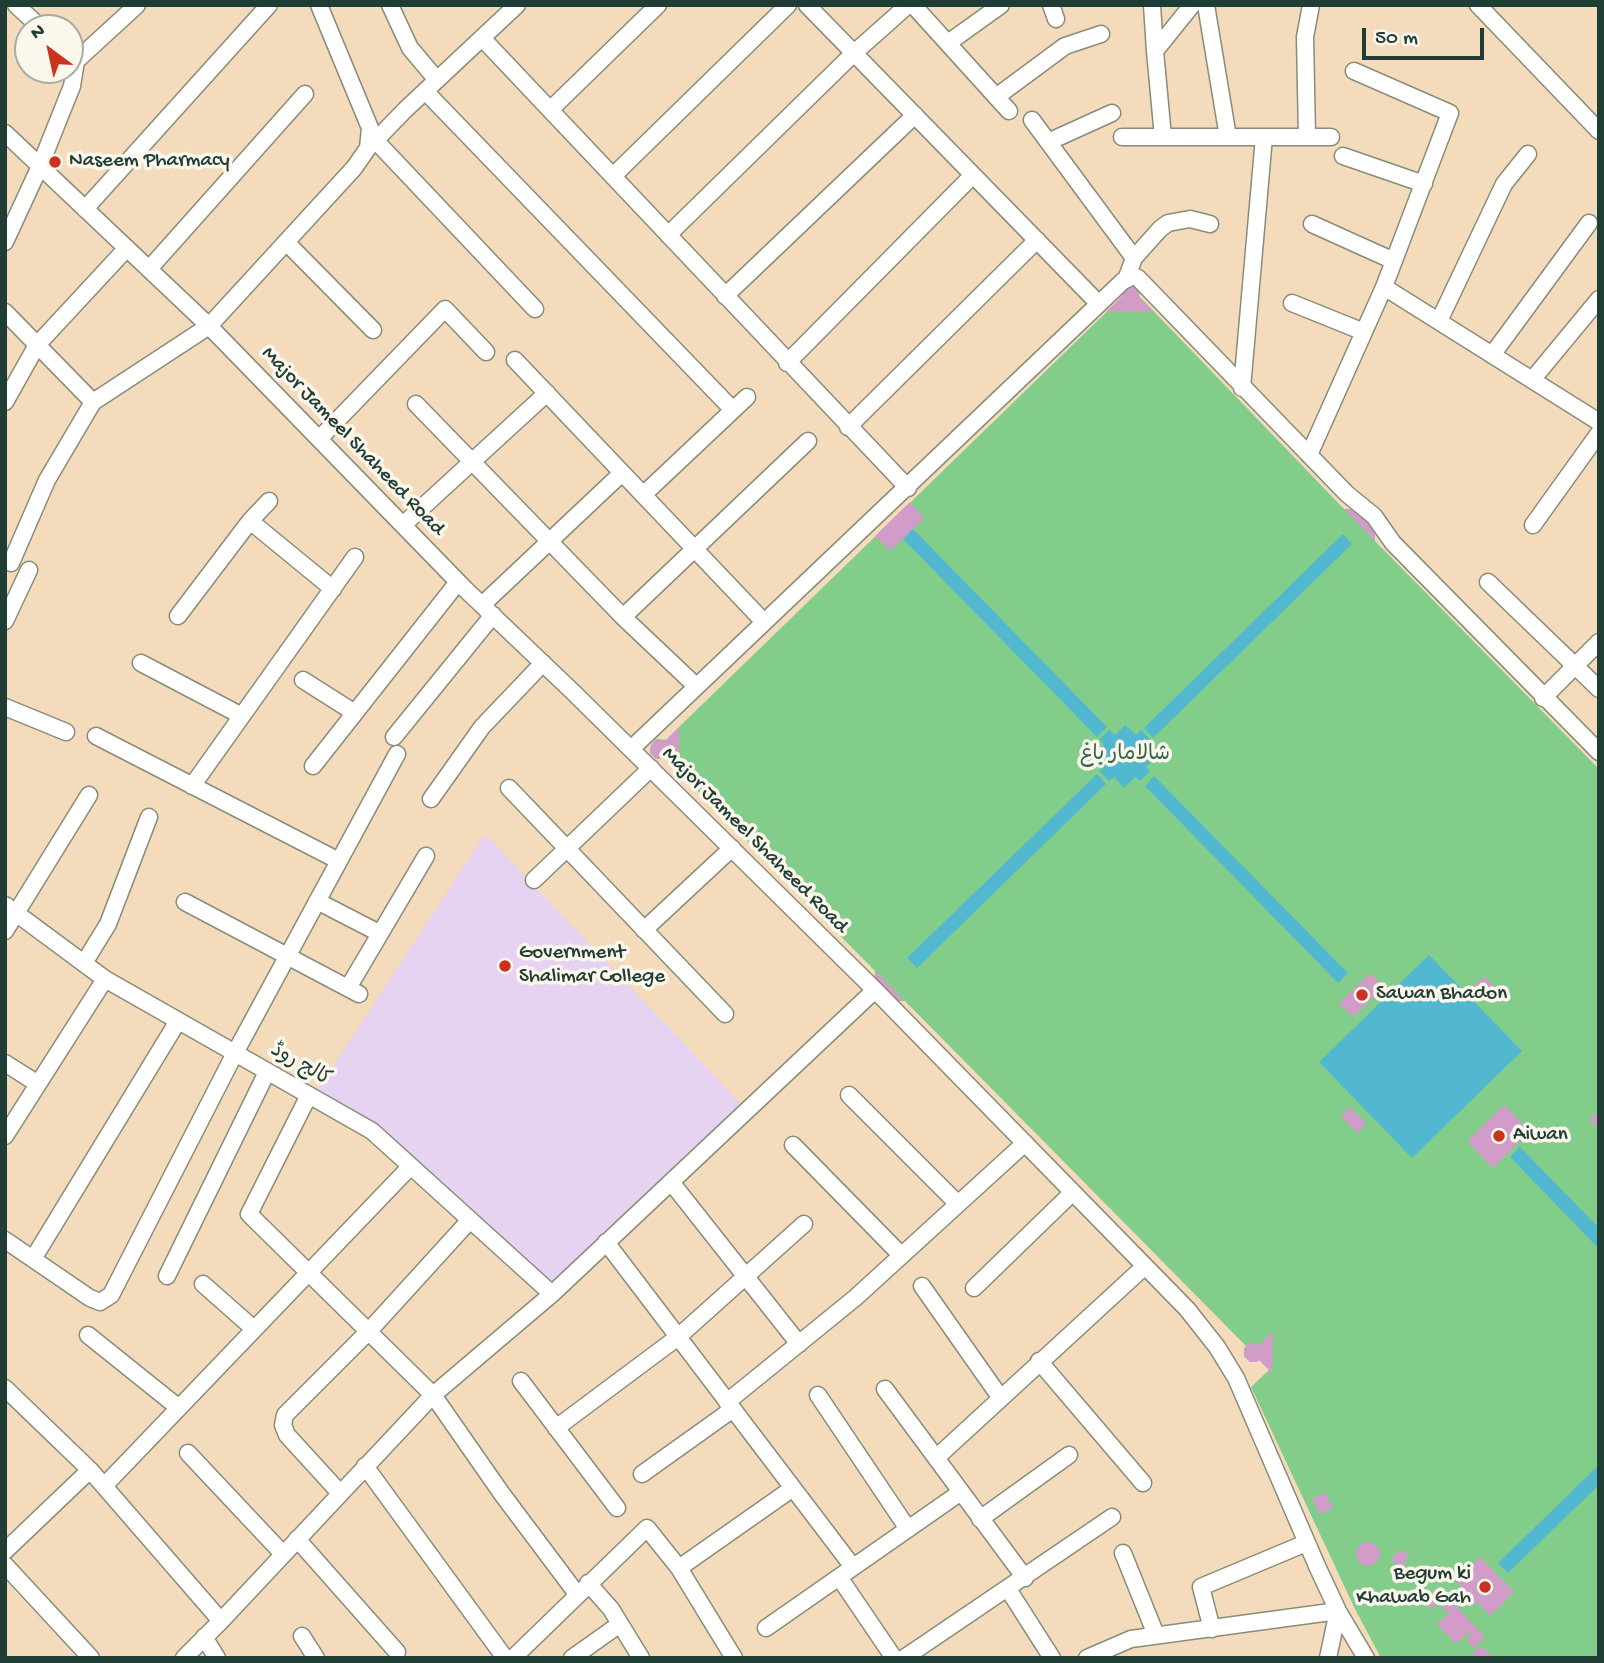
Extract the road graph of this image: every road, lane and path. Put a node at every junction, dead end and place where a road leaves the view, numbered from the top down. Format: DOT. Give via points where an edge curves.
graph roads {
  1 [pos="137,5"];
  2 [pos="269,5"];
  3 [pos="319,5"];
  4 [pos="390,5"];
  5 [pos="517,5"];
  6 [pos="658,5"];
  7 [pos="788,5"];
  8 [pos="807,5"];
  9 [pos="908,5"];
  10 [pos="913,5"];
  11 [pos="1001,5"];
  12 [pos="1152,5"];
  13 [pos="1192,5"];
  14 [pos="1206,5"];
  15 [pos="1311,5"];
  16 [pos="1478,5"];
  17 [pos="1101,34"];
  18 [pos="482,38"];
  19 [pos="948,43"];
  20 [pos="84,49"];
  21 [pos="1155,51"];
  22 [pos="854,53"];
  23 [pos="1354,71"];
  24 [pos="72,84"];
  25 [pos="431,85"];
  26 [pos="305,94"];
  27 [pos="996,97"];
  28 [pos="550,110"];
  29 [pos="1009,111"];
  30 [pos="1112,113"];
  31 [pos="915,115"];
  32 [pos="1032,120"];
  33 [pos="1599,131"];
  34 [pos="5,134"];
  35 [pos="1122,137"];
  36 [pos="1163,137"];
  37 [pos="1228,137"];
  38 [pos="1264,137"];
  39 [pos="1307,137"];
  40 [pos="1331,137"];
  41 [pos="1048,142"];
  42 [pos="372,144"];
  43 [pos="1528,154"];
  44 [pos="1343,156"];
  45 [pos="40,166"];
  46 [pos="973,175"];
  47 [pos="613,176"];
  48 [pos="1424,184"];
  49 [pos="85,209"];
  50 [pos="1589,223"];
  51 [pos="1210,224"];
  52 [pos="1312,224"];
  53 [pos="668,235"];
  54 [pos="1037,240"];
  55 [pos="5,242"];
  56 [pos="286,242"];
  57 [pos="127,248"];
  58 [pos="1134,258"];
  59 [pos="1394,261"];
  60 [pos="149,269"];
  61 [pos="1127,277"];
  62 [pos="1384,287"];
  63 [pos="725,296"];
  64 [pos="1599,299"];
  65 [pos="1292,303"];
  66 [pos="1099,304"];
  67 [pos="535,309"];
  68 [pos="5,312"];
  69 [pos="1439,321"];
  70 [pos="209,326"];
  71 [pos="373,330"];
  72 [pos="1364,332"];
  73 [pos="37,345"];
  74 [pos="485,352"];
  75 [pos="1492,355"];
  76 [pos="515,359"];
  77 [pos="787,363"];
  78 [pos="1532,380"];
  79 [pos="1242,388"];
  80 [pos="547,393"];
  81 [pos="747,397"];
  82 [pos="5,402"];
  83 [pos="93,402"];
  84 [pos="416,404"];
  85 [pos="733,411"];
  86 [pos="1597,421"];
  87 [pos="848,427"];
  88 [pos="319,439"];
  89 [pos="808,441"];
  90 [pos="1309,455"];
  91 [pos="472,462"];
  92 [pos="622,473"];
  93 [pos="908,488"];
  94 [pos="643,495"];
  95 [pos="269,501"];
  96 [pos="250,522"];
  97 [pos="403,525"];
  98 [pos="1533,525"];
  99 [pos="550,541"];
  100 [pos="694,549"];
  101 [pos="355,557"];
  102 [pos="11,563"];
  103 [pos="29,570"];
  104 [pos="458,582"];
  105 [pos="1488,582"];
  106 [pos="333,589"];
  107 [pos="487,610"];
  108 [pos="177,616"];
  109 [pos="623,617"];
  110 [pos="5,621"];
  111 [pos="764,622"];
  112 [pos="1599,642"];
  113 [pos="141,663"];
  114 [pos="543,663"];
  115 [pos="1576,667"];
  116 [pos="303,680"];
  117 [pos="696,687"];
  118 [pos="1599,689"];
  119 [pos="1543,698"];
  120 [pos="5,707"];
  121 [pos="355,713"];
  122 [pos="242,716"];
  123 [pos="66,732"];
  124 [pos="96,736"];
  125 [pos="631,749"];
  126 [pos="1599,752"];
  127 [pos="313,766"];
  128 [pos="651,768"];
  129 [pos="192,786"];
  130 [pos="509,788"];
  131 [pos="89,796"];
  132 [pos="431,799"];
  133 [pos="149,817"];
  134 [pos="732,848"];
  135 [pos="566,849"];
  136 [pos="426,856"];
  137 [pos="338,861"];
  138 [pos="534,880"];
  139 [pos="317,901"];
  140 [pos="185,902"];
  141 [pos="11,910"];
  142 [pos="644,930"];
  143 [pos="5,931"];
  144 [pos="379,933"];
  145 [pos="287,956"];
  146 [pos="84,963"];
  147 [pos="105,979"];
  148 [pos="875,990"];
  149 [pos="725,1014"];
  150 [pos="178,1021"];
  151 [pos="235,1053"];
  152 [pos="5,1063"];
  153 [pos="267,1072"];
  154 [pos="38,1084"];
  155 [pos="309,1095"];
  156 [pos="849,1095"];
  157 [pos="5,1136"];
  158 [pos="1025,1143"];
  159 [pos="793,1145"];
  160 [pos="410,1167"];
  161 [pos="671,1182"];
  162 [pos="1072,1193"];
  163 [pos="958,1204"];
  164 [pos="470,1220"];
  165 [pos="804,1224"];
  166 [pos="5,1240"];
  167 [pos="606,1242"];
  168 [pos="901,1255"];
  169 [pos="33,1259"];
  170 [pos="1145,1266"];
  171 [pos="309,1272"];
  172 [pos="167,1276"];
  173 [pos="746,1277"];
  174 [pos="203,1284"];
  175 [pos="922,1286"];
  176 [pos="974,1288"];
  177 [pos="552,1294"];
  178 [pos="254,1329"];
  179 [pos="369,1331"];
  180 [pos="88,1335"];
  181 [pos="678,1337"];
  182 [pos="799,1344"];
  183 [pos="1039,1361"];
  184 [pos="521,1381"];
  185 [pos="5,1388"];
  186 [pos="885,1389"];
  187 [pos="433,1395"];
  188 [pos="818,1395"];
  189 [pos="1000,1397"];
  190 [pos="730,1405"];
  191 [pos="178,1408"];
  192 [pos="556,1427"];
  193 [pos="188,1453"];
  194 [pos="1069,1455"];
  195 [pos="936,1458"];
  196 [pos="365,1466"];
  197 [pos="90,1470"];
  198 [pos="642,1474"];
  199 [pos="1143,1483"];
  200 [pos="104,1486"];
  201 [pos="793,1488"];
  202 [pos="961,1492"];
  203 [pos="340,1493"];
  204 [pos="617,1508"];
  205 [pos="1112,1517"];
  206 [pos="980,1519"];
  207 [pos="908,1529"];
  208 [pos="297,1539"];
  209 [pos="1306,1542"];
  210 [pos="5,1551"];
  211 [pos="1124,1553"];
  212 [pos="283,1554"];
  213 [pos="5,1565"];
  214 [pos="679,1568"];
  215 [pos="846,1572"];
  216 [pos="1025,1578"];
  217 [pos="583,1589"];
  218 [pos="1008,1589"];
  219 [pos="1338,1611"];
  220 [pos="221,1621"];
  221 [pos="620,1624"];
  222 [pos="766,1628"];
  223 [pos="1212,1629"];
  224 [pos="1156,1635"];
  225 [pos="302,1636"];
  226 [pos="204,1637"];
  227 [pos="397,1652"];
  228 [pos="1047,1656"];
  229 [pos="91,1658"];
  230 [pos="184,1658"];
  231 [pos="217,1658"];
  232 [pos="316,1658"];
  233 [pos="505,1658"];
  234 [pos="513,1658"];
  235 [pos="572,1658"];
  236 [pos="641,1658"];
  237 [pos="734,1658"];
  238 [pos="894,1658"];
  239 [pos="904,1658"];
  240 [pos="1087,1658"];
  241 [pos="1328,1658"];
  242 [pos="1366,1658"];
  1 -- 20 [label="street"];
  2 -- 49 [label="street"];
  3 -- 42 [label="street" via="370,128"];
  4 -- 25 [label="street"];
  5 -- 18 [label="street"];
  6 -- 28 [label="street"];
  7 -- 47 [label="street"];
  8 -- 22 [label="street"];
  9 -- 22 [label="street"];
  10 -- 19 [label="street"];
  11 -- 19 [label="street"];
  12 -- 21 [label="street"];
  13 -- 21 [label="street"];
  14 -- 37 [label="street"];
  15 -- 39 [label="street" via="1305,37"];
  16 -- 33 [label="street"];
  17 -- 27 [label="street" via="1065,46"];
  18 -- 25 [label="street"];
  18 -- 28 [label="street"];
  19 -- 27 [label="street"];
  21 -- 36 [label="street"];
  22 -- 31 [label="street"];
  22 -- 53 [label="street"];
  23 -- 48 [label="street" via="1450,113"];
  24 -- 45 [label="street"];
  25 -- 42 [label="street"];
  25 -- 85 [label="street"];
  26 -- 60 [label="street"];
  27 -- 29 [label="street"];
  28 -- 47 [label="street"];
  30 -- 41 [label="street"];
  31 -- 46 [label="street"];
  31 -- 63 [label="street"];
  32 -- 41 [label="street"];
  34 -- 45 [label="street, Major Jameel Shaheed Road"];
  35 -- 36 [label="street"];
  36 -- 37 [label="street"];
  37 -- 38 [label="street"];
  38 -- 39 [label="street"];
  38 -- 79 [label="street"];
  39 -- 40 [label="street"];
  41 -- 58 [label="street"];
  42 -- 56 [label="street"];
  42 -- 67 [label="street"];
  43 -- 69 [label="street" via="1504,184"];
  44 -- 48 [label="street"];
  45 -- 49 [label="street, Major Jameel Shaheed Road"];
  45 -- 55 [label="street"];
  46 -- 54 [label="street"];
  46 -- 77 [label="street"];
  47 -- 53 [label="street"];
  48 -- 59 [label="street"];
  49 -- 57 [label="street, Major Jameel Shaheed Road"];
  50 -- 75 [label="street"];
  51 -- 58 [label="street" via="1190,219 1168,223"];
  52 -- 59 [label="street"];
  53 -- 63 [label="street"];
  54 -- 66 [label="street"];
  54 -- 87 [label="street"];
  56 -- 70 [label="street"];
  56 -- 71 [label="street"];
  57 -- 60 [label="street, Major Jameel Shaheed Road"];
  57 -- 73 [label="street"];
  58 -- 61 [label="street"];
  59 -- 62 [label="street"];
  60 -- 70 [label="street, Major Jameel Shaheed Road"];
  61 -- 66 [label="street"];
  61 -- 79 [label="street" via="1138,278"];
  62 -- 69 [label="street"];
  62 -- 72 [label="street"];
  63 -- 77 [label="street"];
  64 -- 78 [label="street"];
  65 -- 72 [label="street"];
  66 -- 93 [label="street"];
  68 -- 73 [label="street"];
  69 -- 75 [label="street"];
  70 -- 83 [label="street"];
  70 -- 88 [label="street, Major Jameel Shaheed Road"];
  72 -- 90 [label="street"];
  73 -- 82 [label="street"];
  73 -- 83 [label="street"];
  74 -- 88 [label="street" via="445,309"];
  75 -- 78 [label="street"];
  76 -- 80 [label="street"];
  77 -- 87 [label="street"];
  78 -- 86 [label="street"];
  79 -- 90 [label="street"];
  80 -- 91 [label="street"];
  80 -- 92 [label="street"];
  81 -- 85 [label="street"];
  83 -- 102 [label="street" via="47,480"];
  84 -- 91 [label="street"];
  85 -- 94 [label="street"];
  86 -- 98 [label="street"];
  87 -- 93 [label="street"];
  88 -- 97 [label="street, Major Jameel Shaheed Road"];
  89 -- 100 [label="street"];
  90 -- 119 [label="street" via="1374,516 1393,543"];
  91 -- 97 [label="street"];
  91 -- 99 [label="street"];
  92 -- 94 [label="street"];
  92 -- 99 [label="street"];
  93 -- 111 [label="street"];
  94 -- 100 [label="street"];
  95 -- 96 [label="street"];
  96 -- 106 [label="street"];
  96 -- 108 [label="street"];
  97 -- 104 [label="street, Major Jameel Shaheed Road"];
  99 -- 107 [label="street"];
  99 -- 109 [label="street"];
  100 -- 109 [label="street"];
  100 -- 111 [label="street"];
  101 -- 106 [label="street"];
  103 -- 110 [label="street"];
  104 -- 107 [label="street, Major Jameel Shaheed Road"];
  104 -- 121 [label="street"];
  105 -- 115 [label="street"];
  106 -- 122 [label="street"];
  107 -- 114 [label="street, Major Jameel Shaheed Road"];
  107 -- 137 [label="street" via="396,745"];
  109 -- 117 [label="street"];
  111 -- 117 [label="street"];
  112 -- 115 [label="street"];
  113 -- 122 [label="street"];
  114 -- 125 [label="street, Major Jameel Shaheed Road"];
  114 -- 132 [label="street" via="482,727"];
  115 -- 118 [label="street"];
  115 -- 119 [label="street"];
  116 -- 121 [label="street"];
  117 -- 125 [label="street"];
  119 -- 126 [label="street"];
  120 -- 123 [label="street"];
  121 -- 127 [label="street"];
  122 -- 129 [label="street"];
  124 -- 129 [label="street"];
  125 -- 128 [label="street, Major Jameel Shaheed Road"];
  128 -- 134 [label="street, Major Jameel Shaheed Road"];
  128 -- 135 [label="street"];
  129 -- 137 [label="street"];
  130 -- 135 [label="street"];
  131 -- 141 [label="street"];
  133 -- 146 [label="street" via="108,925"];
  134 -- 142 [label="street"];
  134 -- 148 [label="street, Major Jameel Shaheed Road"];
  135 -- 138 [label="street"];
  135 -- 142 [label="street"];
  136 -- 144 [label="street"];
  137 -- 139 [label="street"];
  139 -- 144 [label="street"];
  139 -- 145 [label="street"];
  140 -- 145 [label="street"];
  141 -- 143 [label="street"];
  141 -- 146 [label="street, کالج روڈ"];
  142 -- 149 [label="street"];
  144 -- 145 [label="street" via="354,991"];
  145 -- 151 [label="street"];
  146 -- 147 [label="street, کالج روڈ"];
  147 -- 150 [label="street, کالج روڈ"];
  147 -- 154 [label="street"];
  148 -- 158 [label="street, Major Jameel Shaheed Road"];
  148 -- 161 [label="street"];
  150 -- 151 [label="street, کالج روڈ"];
  150 -- 169 [label="street"];
  151 -- 153 [label="street, کالج روڈ"];
  151 -- 169 [label="street" via="111,1295 100,1302 90,1298"];
  152 -- 154 [label="street"];
  153 -- 155 [label="street, کالج روڈ"];
  153 -- 172 [label="street"];
  154 -- 157 [label="street"];
  155 -- 160 [label="street, کالج روڈ" via="372,1132"];
  155 -- 171 [label="street" via="249,1214"];
  156 -- 163 [label="street"];
  158 -- 162 [label="street, Major Jameel Shaheed Road"];
  158 -- 163 [label="street"];
  159 -- 168 [label="street"];
  160 -- 164 [label="street, کالج روڈ"];
  160 -- 171 [label="street"];
  161 -- 167 [label="street"];
  161 -- 173 [label="street"];
  162 -- 170 [label="street, Major Jameel Shaheed Road"];
  162 -- 176 [label="street"];
  163 -- 168 [label="street"];
  164 -- 177 [label="street, کالج روڈ"];
  164 -- 179 [label="street"];
  165 -- 173 [label="street"];
  166 -- 169 [label="street"];
  167 -- 177 [label="street"];
  167 -- 181 [label="street"];
  168 -- 182 [label="street"];
  170 -- 183 [label="street"];
  170 -- 209 [label="street, Major Jameel Shaheed Road" via="1187,1309 1236,1378"];
  171 -- 178 [label="street"];
  171 -- 179 [label="street"];
  173 -- 181 [label="street"];
  173 -- 182 [label="street"];
  174 -- 178 [label="street"];
  175 -- 189 [label="street"];
  177 -- 187 [label="street"];
  178 -- 191 [label="street"];
  179 -- 187 [label="street"];
  179 -- 203 [label="street" via="285,1415 283,1425"];
  180 -- 191 [label="street"];
  181 -- 190 [label="street"];
  181 -- 192 [label="street"];
  182 -- 190 [label="street"];
  183 -- 189 [label="street"];
  183 -- 199 [label="street"];
  184 -- 192 [label="street"];
  185 -- 197 [label="street"];
  186 -- 195 [label="street"];
  187 -- 196 [label="street"];
  187 -- 217 [label="street" via="502,1494"];
  188 -- 207 [label="street"];
  189 -- 195 [label="street"];
  190 -- 198 [label="street"];
  190 -- 201 [label="street"];
  191 -- 200 [label="street"];
  192 -- 204 [label="street"];
  193 -- 212 [label="street"];
  194 -- 206 [label="street"];
  195 -- 202 [label="street"];
  196 -- 203 [label="street"];
  196 -- 233 [label="street"];
  197 -- 200 [label="street"];
  197 -- 210 [label="street"];
  200 -- 220 [label="street"];
  201 -- 214 [label="street"];
  201 -- 215 [label="street"];
  202 -- 206 [label="street"];
  202 -- 207 [label="street"];
  203 -- 208 [label="street"];
  205 -- 216 [label="street"];
  206 -- 216 [label="street"];
  207 -- 215 [label="street"];
  208 -- 212 [label="street"];
  208 -- 227 [label="street"];
  209 -- 219 [label="street, Major Jameel Shaheed Road"];
  209 -- 223 [label="street" via="1201,1587"];
  211 -- 224 [label="street"];
  212 -- 220 [label="street"];
  213 -- 229 [label="street"];
  214 -- 217 [label="street" via="647,1528"];
  214 -- 237 [label="street"];
  215 -- 222 [label="street"];
  215 -- 238 [label="street"];
  216 -- 218 [label="street"];
  217 -- 221 [label="street" via="611,1609"];
  217 -- 234 [label="street"];
  218 -- 228 [label="street"];
  218 -- 239 [label="street"];
  219 -- 223 [label="street"];
  219 -- 241 [label="street"];
  219 -- 242 [label="street, Major Jameel Shaheed Road"];
  220 -- 226 [label="street"];
  221 -- 235 [label="street"];
  221 -- 236 [label="street"];
  223 -- 224 [label="street"];
  224 -- 240 [label="street" via="1131,1639"];
  225 -- 232 [label="street"];
  226 -- 230 [label="street"];
  226 -- 231 [label="street"];
}
